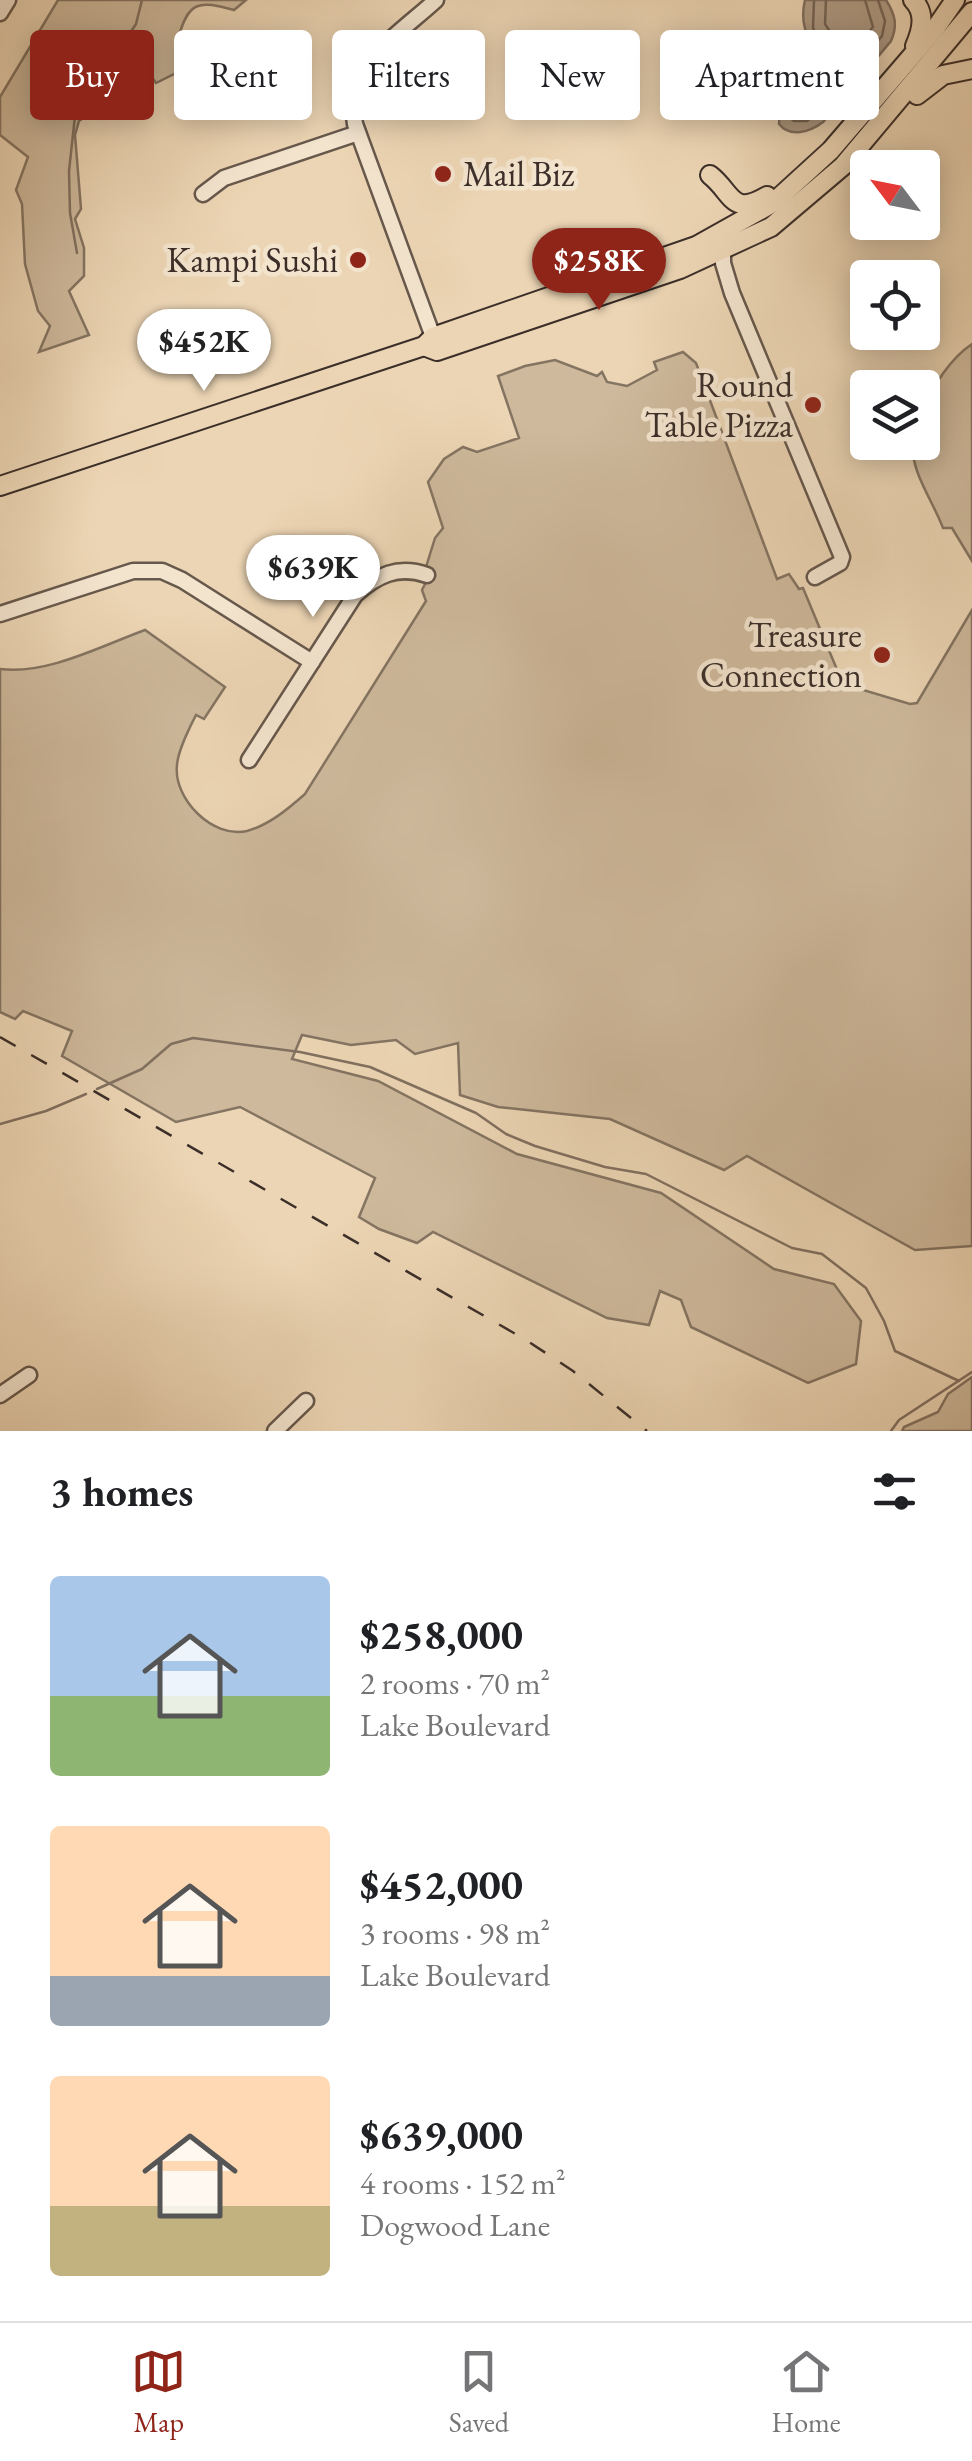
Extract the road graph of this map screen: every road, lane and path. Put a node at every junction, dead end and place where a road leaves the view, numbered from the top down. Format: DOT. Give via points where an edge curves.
graph roads {
  1 [pos="8,0"];
  2 [pos="436,0"];
  3 [pos="913,0"];
  4 [pos="928,0"];
  5 [pos="965,0"];
  6 [pos="951,7"];
  7 [pos="0,13"];
  8 [pos="970,19"];
  9 [pos="972,69"];
  10 [pos="898,72"];
  11 [pos="880,94"];
  12 [pos="358,132"];
  13 [pos="861,145"];
  14 [pos="810,171"];
  15 [pos="710,175"];
  16 [pos="832,178"];
  17 [pos="206,191"];
  18 [pos="723,243"];
  19 [pos="657,261"];
  20 [pos="610,292"];
  21 [pos="554,303"];
  22 [pos="431,345"];
  23 [pos="0,486"];
  24 [pos="427,576"];
  25 [pos="816,577"];
  26 [pos="0,614"];
  27 [pos="312,662"];
  28 [pos="249,760"];
  29 [pos="29,1375"];
  30 [pos="0,1395"];
  31 [pos="306,1400"];
  32 [pos="275,1431"];
  1 -- 7 [label="street"];
  2 -- 12 [label="street" via="362,72 353,103"];
  3 -- 10 [label="main road" via="922,24"];
  4 -- 6 [label="main road"];
  5 -- 8 [label="main road"];
  6 -- 8 [label="main road"];
  6 -- 10 [label="main road"];
  8 -- 13 [label="main road"];
  9 -- 13 [label="main road" via="931,82"];
  10 -- 11 [label="main road"];
  11 -- 14 [label="main road"];
  11 -- 16 [label="main road" via="834,159"];
  12 -- 17 [label="street" via="224,178"];
  12 -- 22 [label="street"];
  13 -- 16 [label="main road"];
  14 -- 15 [label="main road" via="744,204"];
  14 -- 18 [label="main road"];
  16 -- 18 [label="main road" via="771,227"];
  18 -- 19 [label="main road"];
  18 -- 20 [label="main road"];
  18 -- 25 [label="street" via="732,293 842,557"];
  19 -- 20 [label="main road"];
  19 -- 21 [label="main road"];
  20 -- 21 [label="main road"];
  21 -- 22 [label="main road"];
  21 -- 22 [label="main road" via="505,321 499,330"];
  22 -- 23 [label="main road"];
  24 -- 27 [label="street" via="398,570 370,582"];
  26 -- 27 [label="street" via="126,572 155,570 182,580"];
  27 -- 28 [label="street"];
  29 -- 30 [label="street"];
  31 -- 32 [label="street"];
}
